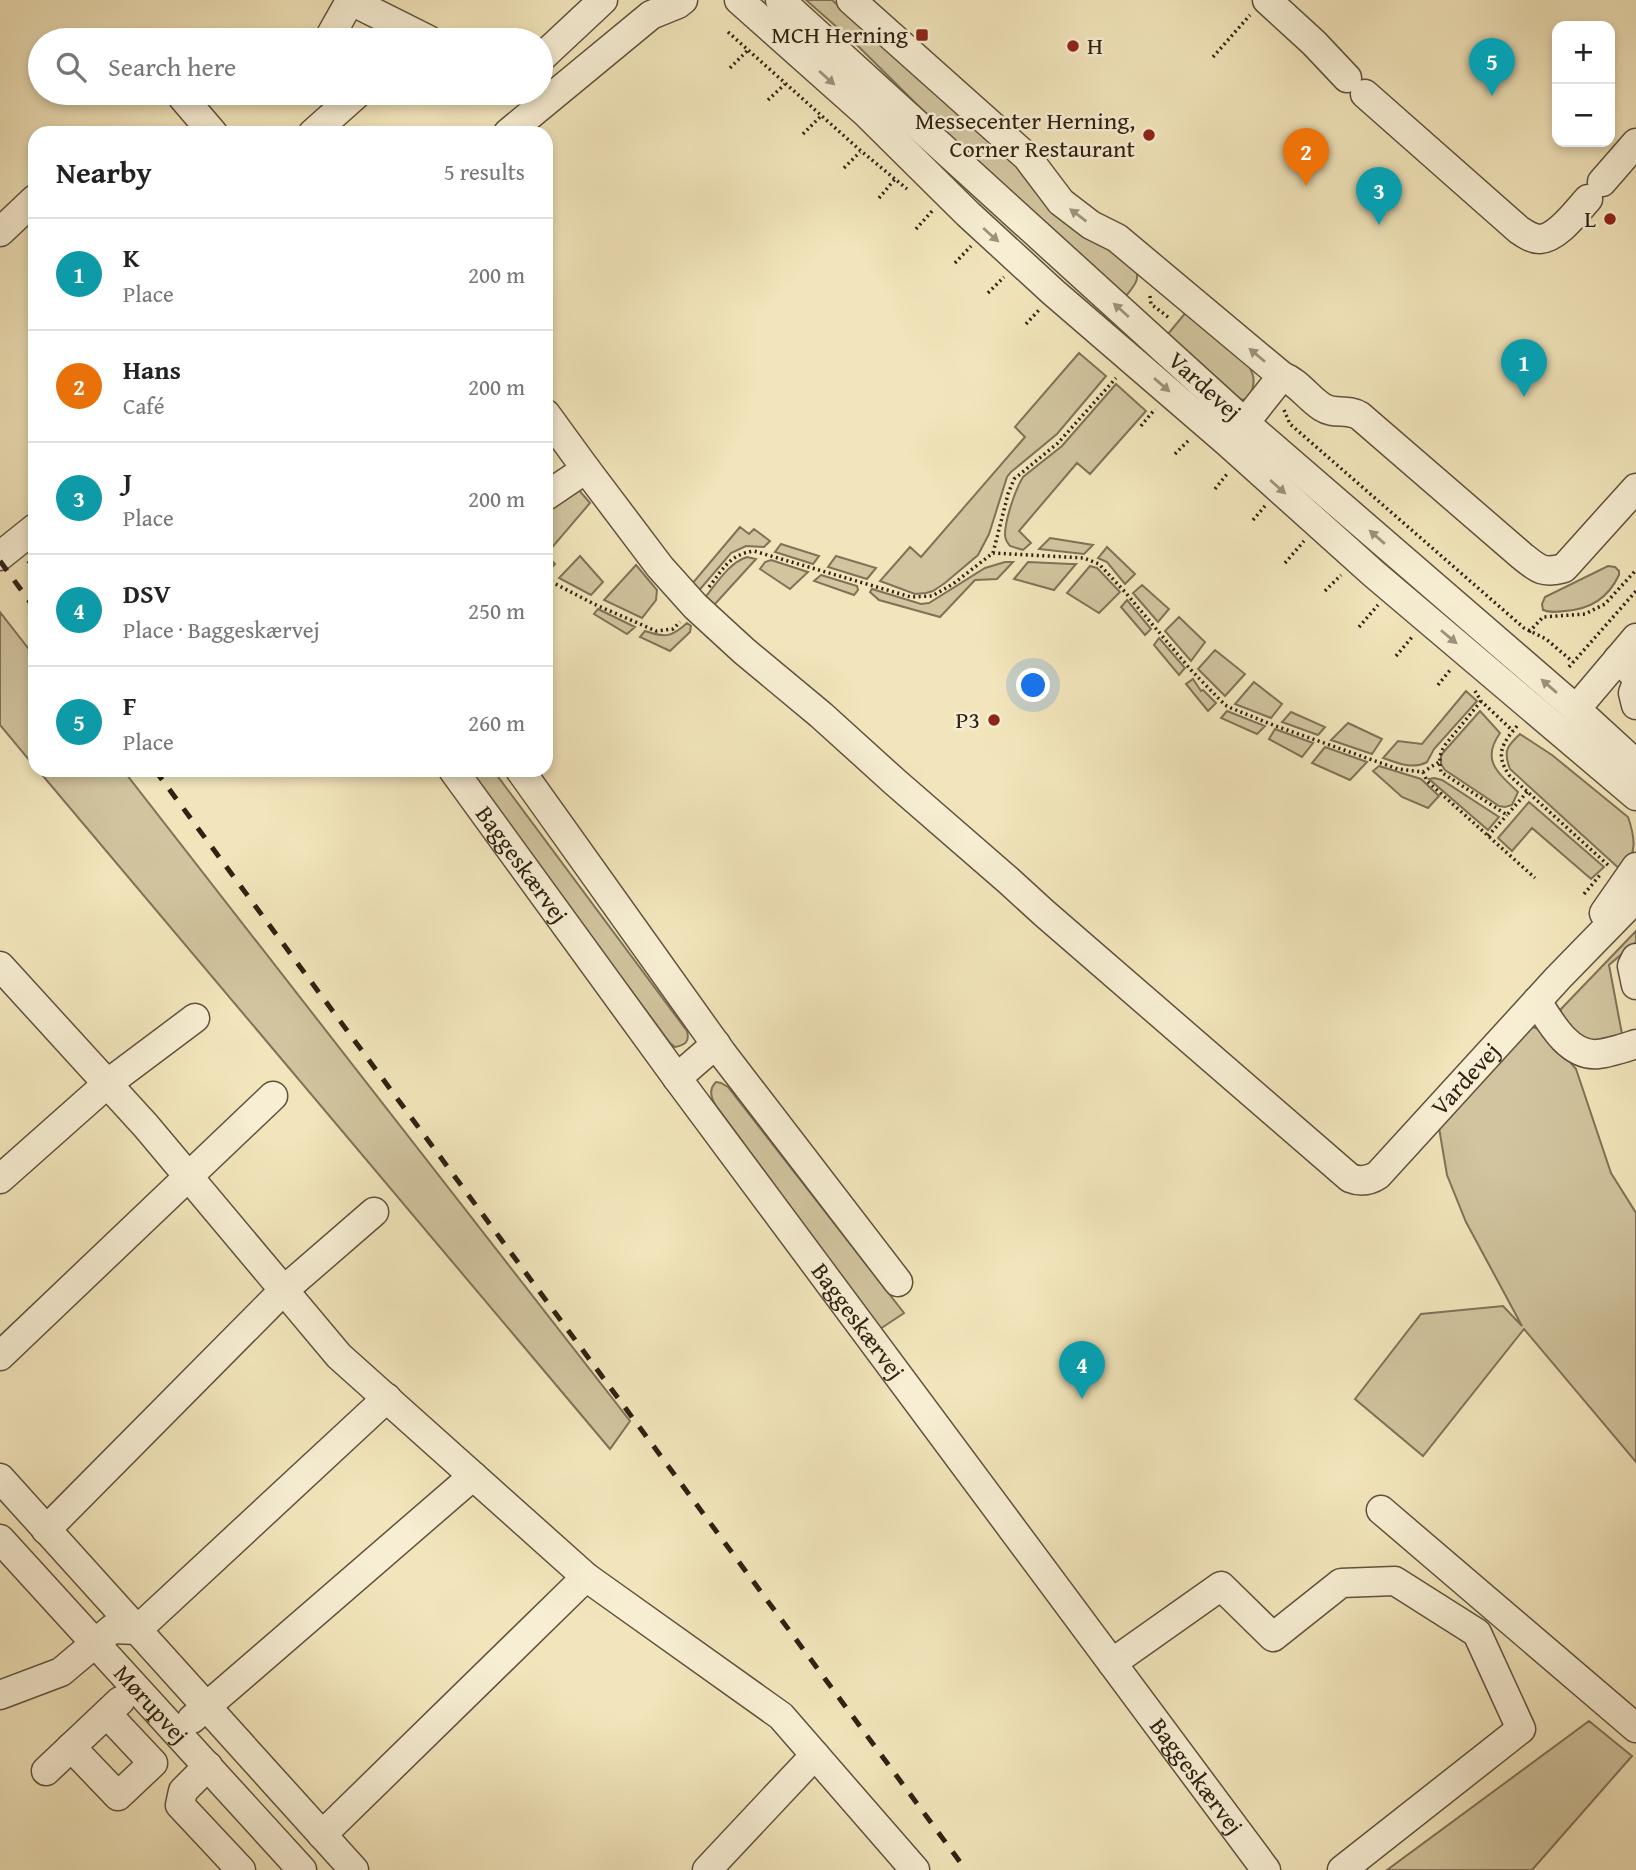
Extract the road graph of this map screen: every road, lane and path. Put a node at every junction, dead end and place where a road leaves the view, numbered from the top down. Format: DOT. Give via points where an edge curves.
graph roads {
  1 [pos="349,0"];
  2 [pos="603,0"];
  3 [pos="683,0"];
  4 [pos="739,0"];
  5 [pos="780,0"];
  6 [pos="851,0"];
  7 [pos="648,5"];
  8 [pos="1261,5"];
  9 [pos="339,28"];
  10 [pos="405,28"];
  11 [pos="553,47"];
  12 [pos="748,50"];
  13 [pos="1213,57"];
  14 [pos="730,68"];
  15 [pos="786,84"];
  16 [pos="553,86"];
  17 [pos="768,100"];
  18 [pos="189,105"];
  19 [pos="344,105"];
  20 [pos="533,105"];
  21 [pos="821,116"];
  22 [pos="207,126"];
  23 [pos="321,126"];
  24 [pos="515,126"];
  25 [pos="803,134"];
  26 [pos="1636,143"];
  27 [pos="861,151"];
  28 [pos="844,167"];
  29 [pos="895,179"];
  30 [pos="879,198"];
  31 [pos="28,206"];
  32 [pos="933,210"];
  33 [pos="916,229"];
  34 [pos="0,232"];
  35 [pos="973,244"];
  36 [pos="955,263"];
  37 [pos="1006,275"];
  38 [pos="988,293"];
  39 [pos="1152,304"];
  40 [pos="1043,305"];
  41 [pos="1168,317"];
  42 [pos="1026,324"];
  43 [pos="1119,374"];
  44 [pos="1276,383"];
  45 [pos="553,423"];
  46 [pos="1235,432"];
  47 [pos="1189,440"];
  48 [pos="1175,454"];
  49 [pos="586,468"];
  50 [pos="1228,474"];
  51 [pos="1636,488"];
  52 [pos="1215,489"];
  53 [pos="553,491"];
  54 [pos="1265,506"];
  55 [pos="1252,520"];
  56 [pos="28,534"];
  57 [pos="1305,540"];
  58 [pos="993,554"];
  59 [pos="0,556"];
  60 [pos="1285,563"];
  61 [pos="1636,570"];
  62 [pos="1343,573"];
  63 [pos="553,583"];
  64 [pos="1325,591"];
  65 [pos="1636,591"];
  66 [pos="1378,604"];
  67 [pos="695,606"];
  68 [pos="1359,627"];
  69 [pos="1530,631"];
  70 [pos="1413,636"];
  71 [pos="1636,638"];
  72 [pos="1396,656"];
  73 [pos="1573,662"];
  74 [pos="1569,667"];
  75 [pos="1451,668"];
  76 [pos="1627,668"];
  77 [pos="1438,685"];
  78 [pos="1636,685"];
  79 [pos="1473,689"];
  80 [pos="1481,701"];
  81 [pos="1636,705"];
  82 [pos="1576,709"];
  83 [pos="1549,722"];
  84 [pos="1517,726"];
  85 [pos="1513,731"];
  86 [pos="1439,762"];
  87 [pos="1636,764"];
  88 [pos="1423,772"];
  89 [pos="458,777"];
  90 [pos="525,777"];
  91 [pos="1528,791"];
  92 [pos="1636,796"];
  93 [pos="1459,810"];
  94 [pos="1507,815"];
  95 [pos="1454,816"];
  96 [pos="1636,817"];
  97 [pos="1488,836"];
  98 [pos="1496,842"];
  99 [pos="1491,847"];
  100 [pos="1535,878"];
  101 [pos="1626,878"];
  102 [pos="1584,894"];
  103 [pos="1636,917"];
  104 [pos="1636,958"];
  105 [pos="1,970"];
  106 [pos="1558,978"];
  107 [pos="1636,985"];
  108 [pos="1537,1001"];
  109 [pos="195,1018"];
  110 [pos="716,1044"];
  111 [pos="1636,1044"];
  112 [pos="677,1078"];
  113 [pos="107,1084"];
  114 [pos="273,1096"];
  115 [pos="189,1177"];
  116 [pos="0,1179"];
  117 [pos="374,1212"];
  118 [pos="898,1282"];
  119 [pos="284,1290"];
  120 [pos="0,1356"];
  121 [pos="387,1398"];
  122 [pos="473,1476"];
  123 [pos="0,1478"];
  124 [pos="1381,1510"];
  125 [pos="46,1530"];
  126 [pos="0,1539"];
  127 [pos="586,1577"];
  128 [pos="137,1630"];
  129 [pos="96,1644"];
  130 [pos="1112,1663"];
  131 [pos="135,1686"];
  132 [pos="0,1695"];
  133 [pos="206,1707"];
  134 [pos="107,1714"];
  135 [pos="1636,1728"];
  136 [pos="178,1733"];
  137 [pos="71,1747"];
  138 [pos="815,1755"];
  139 [pos="208,1766"];
  140 [pos="46,1771"];
  141 [pos="267,1773"];
  142 [pos="239,1800"];
  143 [pos="323,1835"];
  144 [pos="241,1870"];
  145 [pos="302,1870"];
  146 [pos="354,1870"];
  147 [pos="707,1870"];
  148 [pos="915,1870"];
  149 [pos="1265,1870"];
  150 [pos="1342,1870"];
  1 -- 9 [label="street"];
  1 -- 10 [label="street"];
  2 -- 11 [label="street"];
  3 -- 7 [label="street"];
  4 -- 46 [label="street, Vardevej, one-way" via="866,113 1053,292"];
  46 -- 5 [label="street, Vardevej, one-way"];
  44 -- 6 [label="street, one-way" via="1116,238 1061,202 1027,157"];
  7 -- 16 [label="street"];
  8 -- 13 [label="path"];
  8 -- 26 [label="street" via="1314,43 1356,86 1531,237 1543,239 1560,229"];
  12 -- 14 [label="path"];
  15 -- 17 [label="path"];
  18 -- 22 [label="street"];
  19 -- 23 [label="street"];
  20 -- 24 [label="street"];
  21 -- 25 [label="path"];
  27 -- 28 [label="path"];
  29 -- 30 [label="path"];
  31 -- 34 [label="street"];
  32 -- 33 [label="path"];
  35 -- 36 [label="path"];
  37 -- 38 [label="path"];
  39 -- 41 [label="path"];
  40 -- 42 [label="path"];
  43 -- 58 [label="path" via="1058,443 1014,479"];
  44 -- 46 [label="street"];
  44 -- 51 [label="street" via="1294,383 1326,410 1352,411 1360,416 1542,570 1564,568"];
  44 -- 69 [label="path" via="1290,424"];
  45 -- 49 [label="street"];
  82 -- 46 [label="street, Vardevej, one-way"];
  46 -- 83 [label="street, Vardevej, one-way" via="1374,574"];
  47 -- 48 [label="path"];
  49 -- 53 [label="street"];
  49 -- 67 [label="street"];
  50 -- 52 [label="path"];
  54 -- 55 [label="path"];
  56 -- 59 [label="street"];
  57 -- 60 [label="path"];
  58 -- 67 [label="path" via="932,596 911,597 754,551 741,553"];
  58 -- 88 [label="path" via="1084,558 1099,564 1225,705 1398,769"];
  61 -- 69 [label="path" via="1605,604 1585,614 1543,617"];
  62 -- 64 [label="path"];
  63 -- 67 [label="path" via="656,632 673,629"];
  65 -- 73 [label="path"];
  66 -- 68 [label="path"];
  67 -- 108 [label="street, Vardevej" via="1340,1171 1357,1181 1378,1175"];
  69 -- 73 [label="path"];
  70 -- 72 [label="path"];
  71 -- 76 [label="street"];
  73 -- 74 [label="path"];
  75 -- 77 [label="path"];
  76 -- 82 [label="street"];
  78 -- 81 [label="street"];
  79 -- 80 [label="path"];
  80 -- 85 [label="path"];
  80 -- 86 [label="path" via="1445,745"];
  82 -- 87 [label="street, Vardevej"];
  83 -- 92 [label="street, Vardevej"];
  83 -- 96 [label="street, Vardevej" via="1578,759"];
  84 -- 85 [label="path"];
  85 -- 91 [label="path" via="1501,758 1509,775"];
  86 -- 88 [label="path"];
  86 -- 94 [label="path" via="1441,772"];
  88 -- 93 [label="path" via="1427,782"];
  89 -- 112 [label="street, Baggeskærvej"];
  90 -- 110 [label="street"];
  91 -- 94 [label="path"];
  91 -- 101 [label="path"];
  93 -- 95 [label="path"];
  93 -- 97 [label="path"];
  94 -- 97 [label="path"];
  97 -- 98 [label="path"];
  98 -- 99 [label="path"];
  98 -- 100 [label="path"];
  101 -- 102 [label="path"];
  101 -- 106 [label="street, Vardevej"];
  103 -- 106 [label="street, Vardevej"];
  104 -- 107 [label="street" via="1632,966"];
  105 -- 113 [label="street"];
  106 -- 108 [label="street, Vardevej"];
  108 -- 111 [label="street" via="1555,1031 1581,1053 1597,1055"];
  109 -- 113 [label="street"];
  110 -- 112 [label="street"];
  110 -- 118 [label="street"];
  112 -- 130 [label="street, Baggeskærvej"];
  113 -- 115 [label="street"];
  113 -- 116 [label="street"];
  114 -- 115 [label="street"];
  115 -- 119 [label="street"];
  115 -- 120 [label="street"];
  117 -- 119 [label="street"];
  119 -- 121 [label="street" via="339,1356"];
  119 -- 125 [label="street"];
  121 -- 122 [label="street"];
  121 -- 128 [label="street"];
  122 -- 127 [label="street"];
  122 -- 133 [label="street"];
  123 -- 125 [label="street"];
  124 -- 135 [label="street"];
  125 -- 128 [label="street"];
  126 -- 129 [label="street, Mørupvej"];
  127 -- 138 [label="street" via="781,1716"];
  127 -- 143 [label="street"];
  128 -- 129 [label="street" via="112,1629"];
  128 -- 133 [label="street"];
  129 -- 131 [label="street, Mørupvej"];
  129 -- 132 [label="street" via="61,1672"];
  130 -- 149 [label="street, Baggeskærvej"];
  130 -- 150 [label="street" via="1221,1586 1273,1637 1340,1583 1395,1580 1478,1633 1521,1729"];
  131 -- 134 [label="street"];
  131 -- 136 [label="street, Mørupvej"];
  133 -- 136 [label="street"];
  133 -- 141 [label="street"];
  134 -- 137 [label="street"];
  134 -- 137 [label="street" via="153,1763 118,1796"];
  136 -- 139 [label="street, Mørupvej"];
  137 -- 140 [label="street"];
  138 -- 147 [label="street"];
  138 -- 148 [label="street"];
  139 -- 142 [label="street, Mørupvej"];
  139 -- 144 [label="street" via="183,1791 180,1805"];
  141 -- 142 [label="street"];
  141 -- 143 [label="street"];
  142 -- 145 [label="street, Mørupvej"];
  143 -- 146 [label="street"];
}
